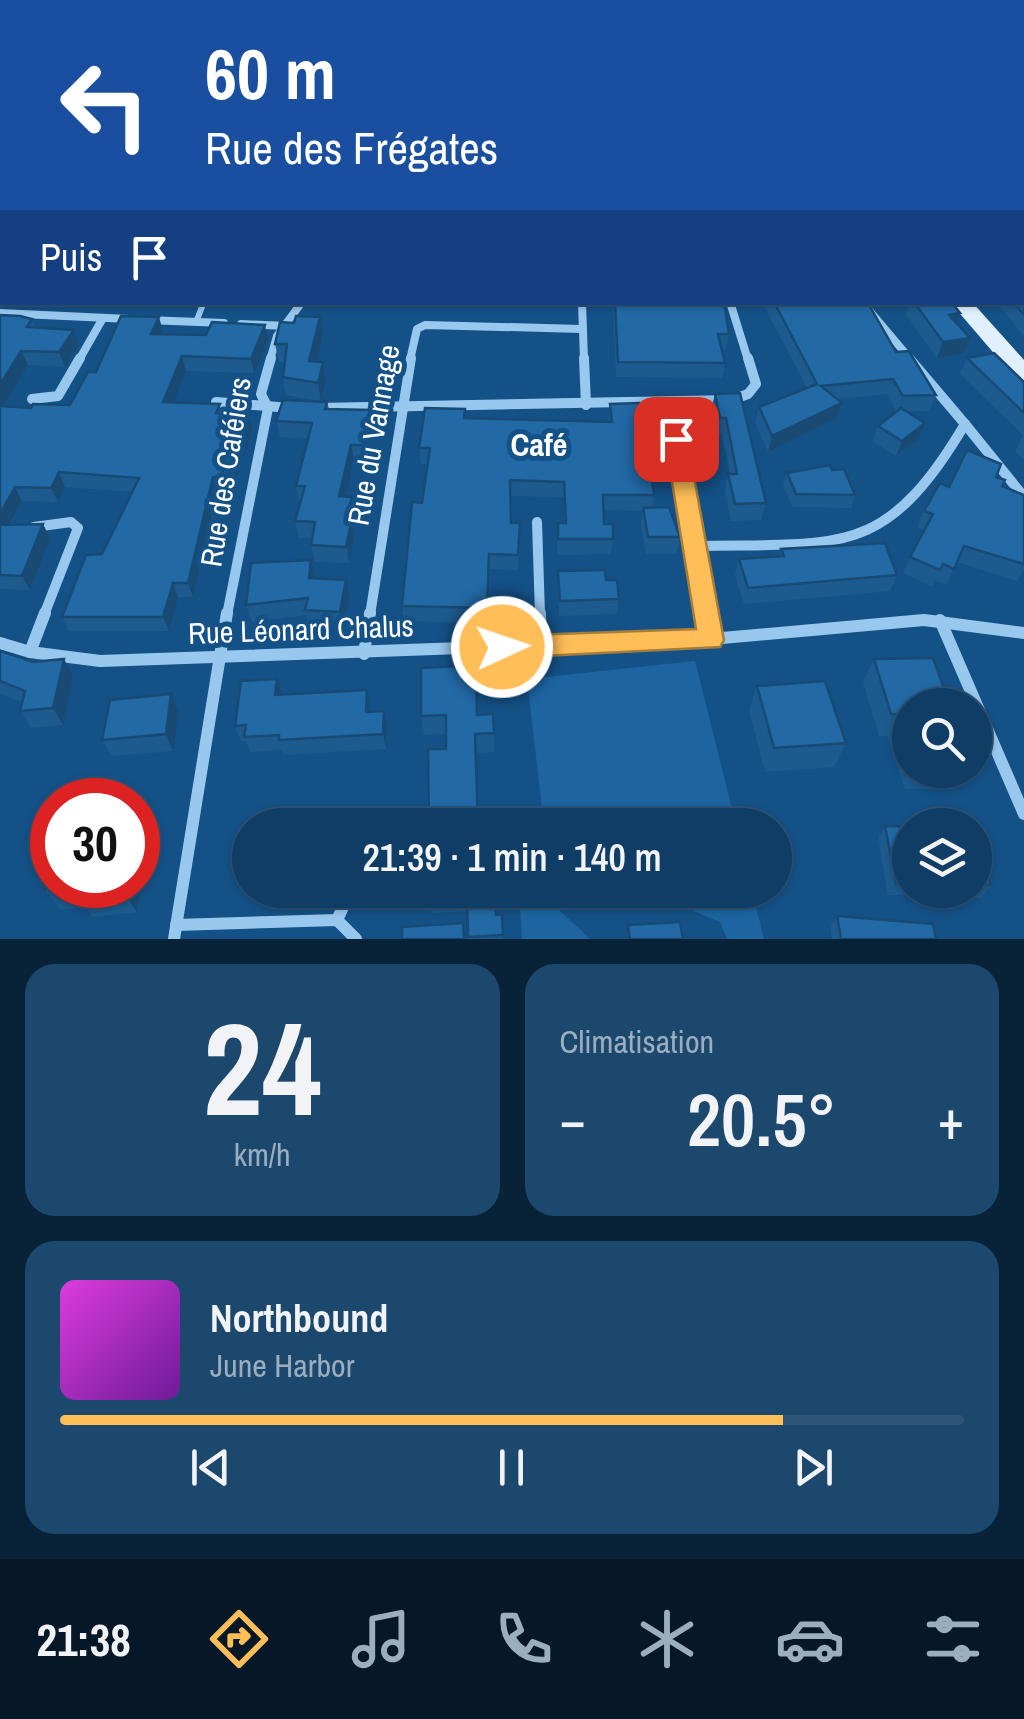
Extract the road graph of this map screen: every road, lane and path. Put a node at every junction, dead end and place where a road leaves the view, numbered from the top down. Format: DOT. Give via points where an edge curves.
graph roads {
  1 [pos="203,305"];
  2 [pos="300,305"];
  3 [pos="582,305"];
  4 [pos="731,305"];
  5 [pos="865,305"];
  6 [pos="963,305"];
  7 [pos="0,313"];
  8 [pos="103,318"];
  9 [pos="196,322"];
  10 [pos="286,326"];
  11 [pos="582,328"];
  12 [pos="1024,374"];
  13 [pos="32,398"];
  14 [pos="216,402"];
  15 [pos="668,403"];
  16 [pos="586,405"];
  17 [pos="268,408"];
  18 [pos="400,408"];
  19 [pos="965,424"];
  20 [pos="1024,497"];
  21 [pos="537,522"];
  22 [pos="27,527"];
  23 [pos="698,546"];
  24 [pos="940,620"];
  25 [pos="1024,632"];
  26 [pos="711,640"];
  27 [pos="0,643"];
  28 [pos="541,645"];
  29 [pos="30,652"];
  30 [pos="364,654"];
  31 [pos="218,658"];
  32 [pos="1024,814"];
  33 [pos="343,908"];
  34 [pos="337,920"];
  35 [pos="175,932"];
  36 [pos="356,939"];
  1 -- 9 [label="lane"];
  2 -- 10 [label="street, Rue des Caféiers"];
  3 -- 11 [label="street"];
  4 -- 15 [label="street" via="755,387 732,400"];
  5 -- 19 [label="street"];
  6 -- 12 [label="main road"];
  7 -- 8 [label="street"];
  8 -- 9 [label="street"];
  8 -- 13 [label="street" via="58,396"];
  9 -- 10 [label="street"];
  10 -- 17 [label="street, Rue des Caféiers" via="261,394"];
  11 -- 16 [label="street"];
  11 -- 18 [label="street, Rue du Vannage" via="420,326"];
  14 -- 17 [label="street"];
  15 -- 16 [label="street"];
  15 -- 23 [label="street"];
  16 -- 18 [label="street"];
  17 -- 18 [label="street"];
  17 -- 31 [label="street, Rue des Caféiers"];
  18 -- 30 [label="street, Rue du Vannage"];
  19 -- 20 [label="street"];
  19 -- 23 [label="street" via="902,510 879,528 848,537"];
  21 -- 28 [label="street"];
  22 -- 29 [label="street" via="70,522 78,528"];
  23 -- 26 [label="street"];
  24 -- 25 [label="street, Rue Léonard Chalus"];
  24 -- 26 [label="street, Rue Léonard Chalus"];
  24 -- 32 [label="street"];
  26 -- 28 [label="street, Rue Léonard Chalus"];
  27 -- 29 [label="street, Rue Léonard Chalus"];
  28 -- 30 [label="street, Rue Léonard Chalus"];
  29 -- 31 [label="street, Rue Léonard Chalus" via="100,661"];
  30 -- 31 [label="street, Rue Léonard Chalus"];
  31 -- 35 [label="street, Rue des Caféiers"];
  33 -- 34 [label="street"];
  34 -- 35 [label="street"];
  34 -- 36 [label="street"];
}
